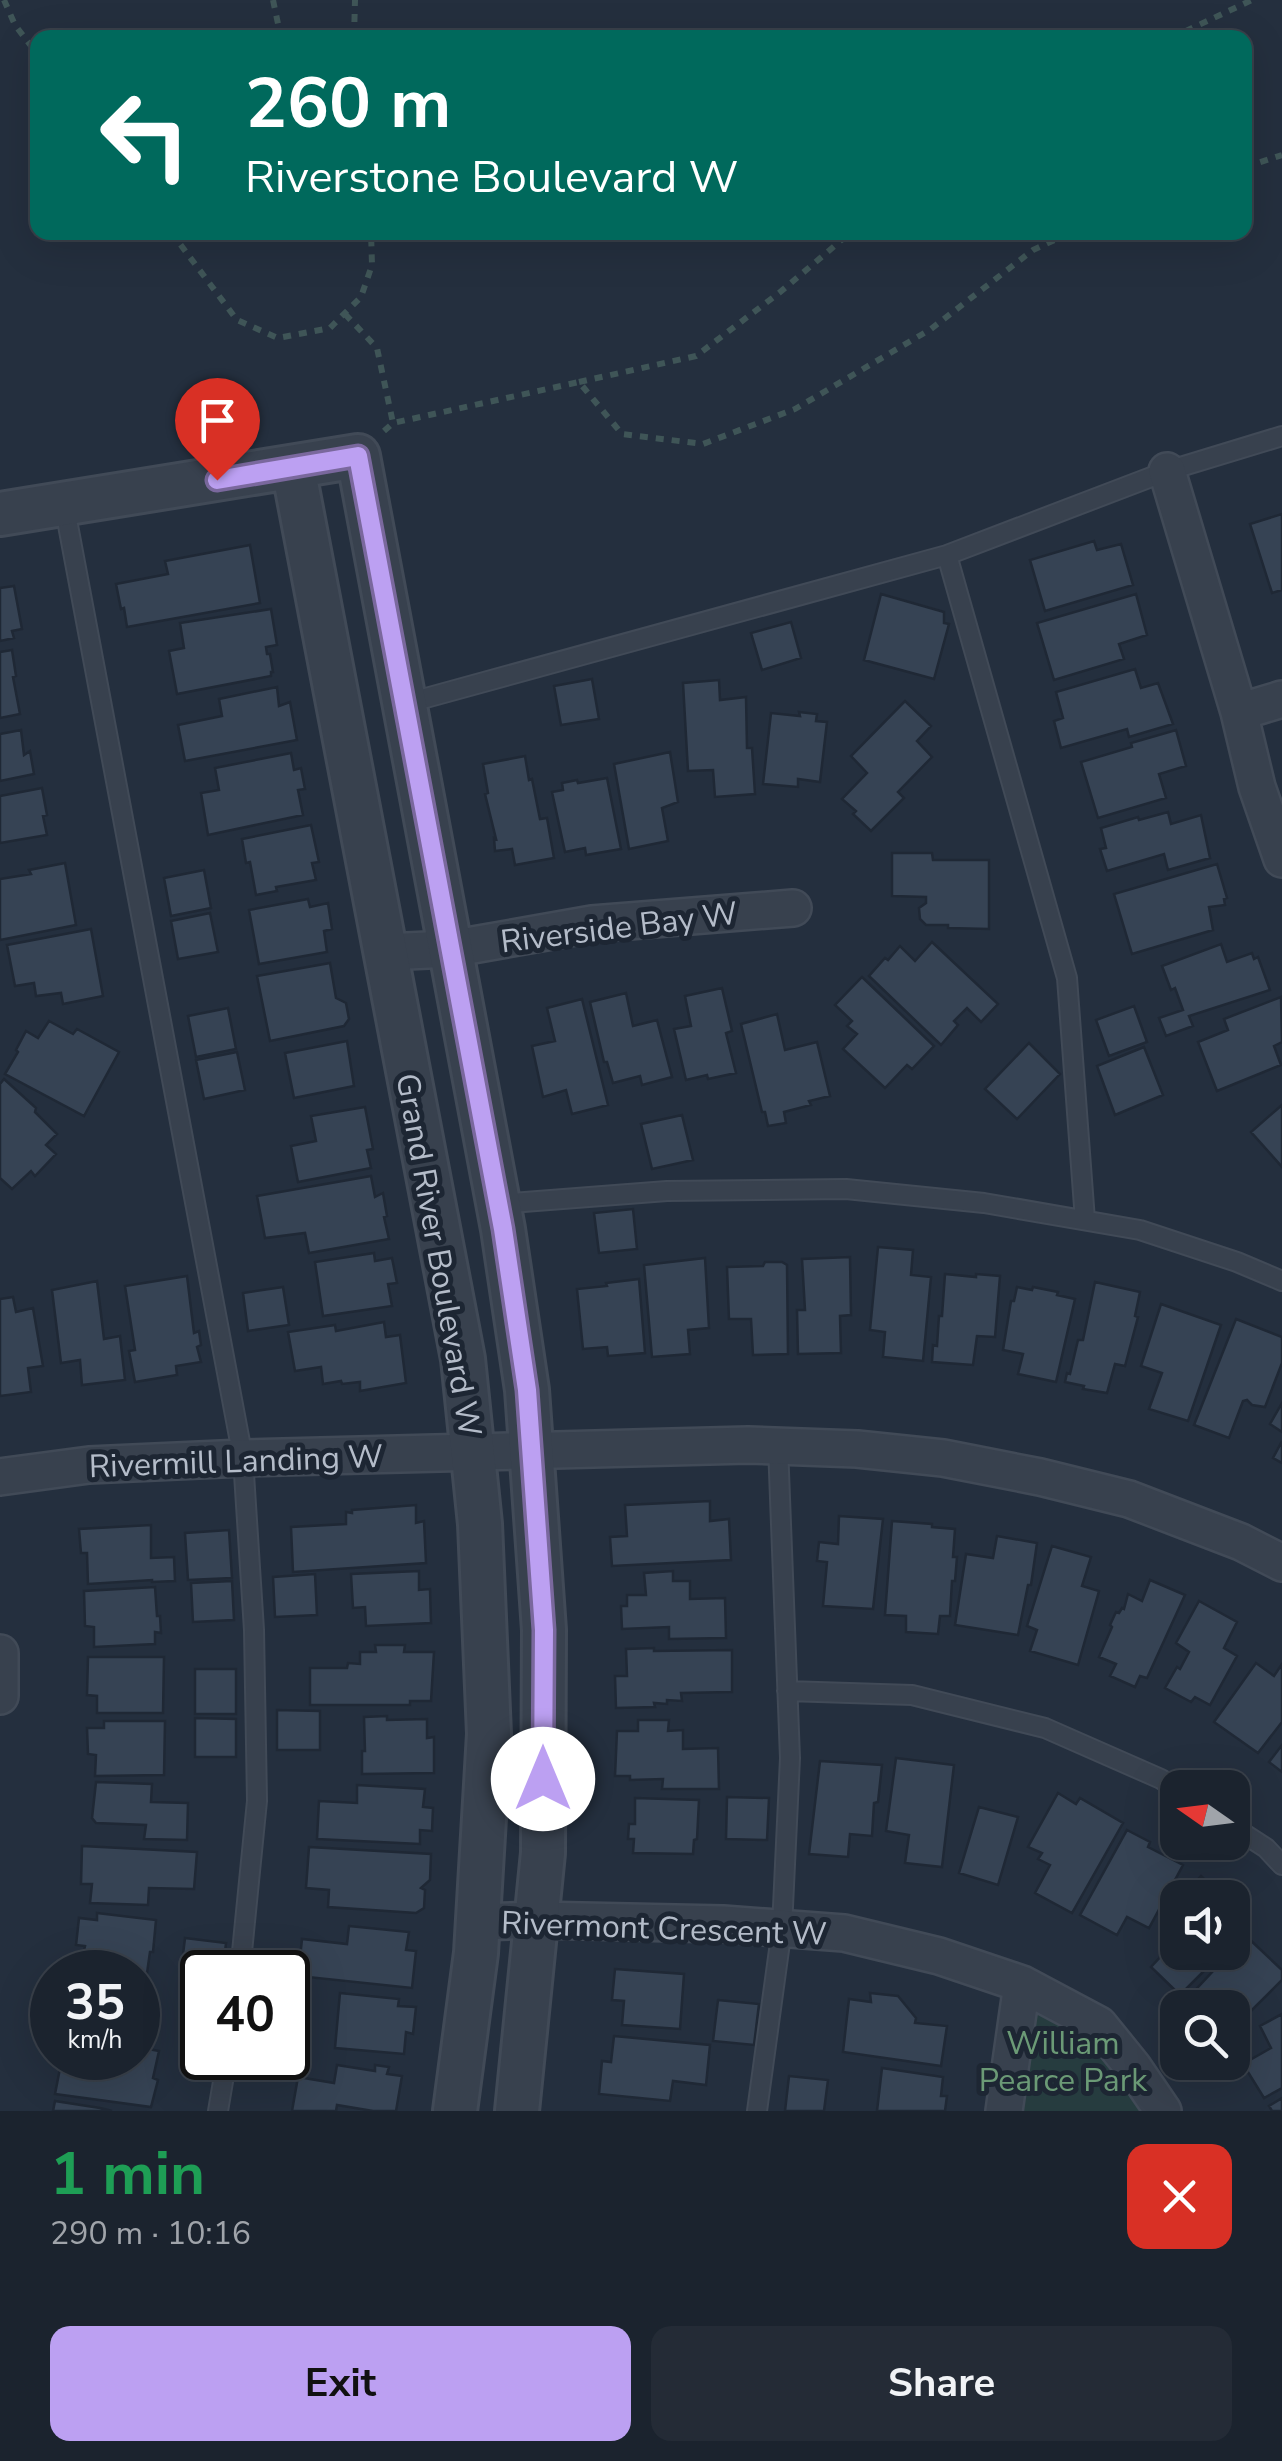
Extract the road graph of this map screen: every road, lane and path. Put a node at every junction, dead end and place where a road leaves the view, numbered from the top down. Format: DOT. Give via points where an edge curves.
graph roads {
  1 [pos="4,0"];
  2 [pos="272,0"];
  3 [pos="356,0"];
  4 [pos="1252,0"];
  5 [pos="279,30"];
  6 [pos="354,30"];
  7 [pos="1187,30"];
  8 [pos="30,46"];
  9 [pos="1282,155"];
  10 [pos="1252,165"];
  11 [pos="177,240"];
  12 [pos="371,240"];
  13 [pos="843,240"];
  14 [pos="1055,240"];
  15 [pos="345,314"];
  16 [pos="578,382"];
  17 [pos="393,423"];
  18 [pos="1282,436"];
  19 [pos="358,456"];
  20 [pos="293,467"];
  21 [pos="1167,472"];
  22 [pos="64,504"];
  23 [pos="0,514"];
  24 [pos="947,555"];
  25 [pos="1282,699"];
  26 [pos="404,704"];
  27 [pos="1239,712"];
  28 [pos="1282,859"];
  29 [pos="793,908"];
  30 [pos="450,949"];
  31 [pos="385,952"];
  32 [pos="498,1204"];
  33 [pos="1085,1220"];
  34 [pos="1282,1281"];
  35 [pos="778,1446"];
  36 [pos="532,1451"];
  37 [pos="473,1452"];
  38 [pos="243,1458"];
  39 [pos="0,1477"];
  40 [pos="1282,1563"];
  41 [pos="0,1653"];
  42 [pos="787,1692"];
  43 [pos="0,1696"];
  44 [pos="1160,1779"];
  45 [pos="1250,1838"];
  46 [pos="1282,1866"];
  47 [pos="536,1920"];
  48 [pos="478,1922"];
  49 [pos="782,1928"];
  50 [pos="242,1950"];
  51 [pos="1022,1984"];
  52 [pos="223,2080"];
  53 [pos="218,2111"];
  54 [pos="456,2111"];
  55 [pos="517,2111"];
  56 [pos="757,2111"];
  57 [pos="1004,2111"];
  58 [pos="1163,2111"];
  1 -- 8 [label="path"];
  2 -- 5 [label="path"];
  3 -- 6 [label="path"];
  4 -- 7 [label="path"];
  9 -- 10 [label="path"];
  11 -- 15 [label="path" via="238,320 278,338 330,328"];
  12 -- 15 [label="path" via="372,265 361,297"];
  13 -- 16 [label="path" via="696,356"];
  14 -- 16 [label="path" via="931,329 796,409 704,444 622,434"];
  15 -- 17 [label="path" via="378,348"];
  16 -- 17 [label="path"];
  17 -- 19 [label="path"];
  18 -- 21 [label="lane"];
  19 -- 20 [label="street"];
  19 -- 26 [label="street, Grand River Boulevard W"];
  20 -- 22 [label="street"];
  20 -- 31 [label="street, Grand River Boulevard W"];
  21 -- 24 [label="lane"];
  21 -- 27 [label="street"];
  22 -- 23 [label="street"];
  22 -- 38 [label="lane"];
  24 -- 26 [label="lane"];
  24 -- 33 [label="lane" via="1068,978"];
  25 -- 27 [label="street"];
  26 -- 30 [label="street, Grand River Boulevard W"];
  27 -- 28 [label="street"];
  29 -- 30 [label="street, Riverside Bay W" via="592,924"];
  30 -- 31 [label="street, Riverside Bay W"];
  30 -- 32 [label="street, Grand River Boulevard W"];
  31 -- 37 [label="street, Grand River Boulevard W" via="463,1359"];
  32 -- 33 [label="lane" via="667,1191 846,1189"];
  32 -- 36 [label="street, Grand River Boulevard W"];
  33 -- 34 [label="lane" via="1140,1230"];
  35 -- 36 [label="street, Rivermill Landing W"];
  35 -- 40 [label="street, Rivermill Landing W" via="943,1458 1040,1477 1129,1499"];
  35 -- 42 [label="lane"];
  36 -- 37 [label="street, Rivermill Landing W"];
  36 -- 47 [label="street, Grand River Boulevard W" via="544,1630 543,1853"];
  37 -- 38 [label="street, Rivermill Landing W"];
  37 -- 48 [label="street, Grand River Boulevard W" via="489,1734"];
  38 -- 39 [label="street, Rivermill Landing W" via="89,1465"];
  38 -- 50 [label="lane" via="257,1801"];
  41 -- 43 [label="street"];
  42 -- 44 [label="lane" via="912,1695 1045,1728"];
  42 -- 49 [label="lane"];
  45 -- 46 [label="lane"];
  47 -- 48 [label="street, Rivermont Crescent W"];
  47 -- 49 [label="street, Rivermont Crescent W"];
  47 -- 55 [label="street, Grand River Boulevard W"];
  48 -- 54 [label="street, Grand River Boulevard W"];
  49 -- 51 [label="street, Rivermont Crescent W" via="939,1956"];
  49 -- 56 [label="lane"];
  51 -- 57 [label="street"];
  51 -- 58 [label="street, Rivermont Crescent W" via="1098,2024"];
  52 -- 53 [label="lane"];
}
